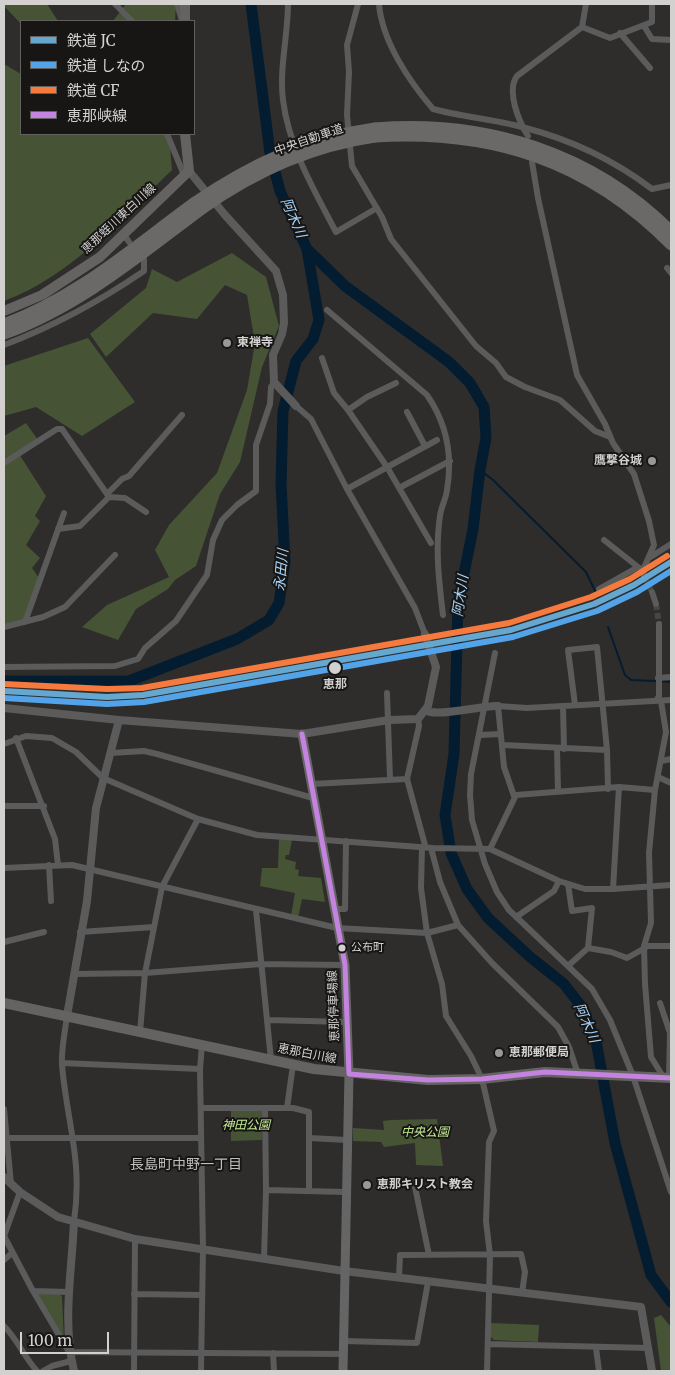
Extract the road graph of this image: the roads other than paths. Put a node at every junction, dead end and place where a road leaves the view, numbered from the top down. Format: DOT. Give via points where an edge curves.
graph roads {
  1 [pos="115,4"];
  2 [pos="177,4"];
  3 [pos="185,4"];
  4 [pos="288,4"];
  5 [pos="358,4"];
  6 [pos="379,4"];
  7 [pos="586,4"];
  8 [pos="652,4"];
  9 [pos="131,20"];
  10 [pos="184,20"];
  11 [pos="184,20"];
  12 [pos="644,26"];
  13 [pos="582,27"];
  14 [pos="620,33"];
  15 [pos="671,40"];
  16 [pos="650,68"];
  17 [pos="522,127"];
  18 [pos="375,132"];
  19 [pos="168,135"];
  20 [pos="185,135"];
  21 [pos="528,136"];
  22 [pos="532,162"];
  23 [pos="187,173"];
  24 [pos="671,185"];
  25 [pos="198,205"];
  26 [pos="377,208"];
  27 [pos="671,231"];
  28 [pos="671,245"];
  29 [pos="144,259"];
  30 [pos="328,310"];
  31 [pos="4,311"];
  32 [pos="4,324"];
  33 [pos="4,334"];
  34 [pos="4,345"];
  35 [pos="322,358"];
  36 [pos="396,382"];
  37 [pos="277,385"];
  38 [pos="296,406"];
  39 [pos="348,410"];
  40 [pos="407,412"];
  41 [pos="182,415"];
  42 [pos="610,437"];
  43 [pos="437,440"];
  44 [pos="425,446"];
  45 [pos="450,461"];
  46 [pos="4,463"];
  47 [pos="387,467"];
  48 [pos="399,488"];
  49 [pos="347,489"];
  50 [pos="109,495"];
  51 [pos="146,512"];
  52 [pos="64,513"];
  53 [pos="58,529"];
  54 [pos="604,540"];
  55 [pos="431,544"];
  56 [pos="671,544"];
  57 [pos="115,555"];
  58 [pos="649,558"];
  59 [pos="642,571"];
  60 [pos="599,589"];
  61 [pos="652,592"];
  62 [pos="656,604"];
  63 [pos="443,615"];
  64 [pos="25,622"];
  65 [pos="659,624"];
  66 [pos="4,627"];
  67 [pos="425,634"];
  68 [pos="495,653"];
  69 [pos="4,667"];
  70 [pos="671,677"];
  71 [pos="658,681"];
  72 [pos="387,693"];
  73 [pos="671,700"];
  74 [pos="659,701"];
  75 [pos="603,704"];
  76 [pos="484,705"];
  77 [pos="575,705"];
  78 [pos="498,706"];
  79 [pos="563,706"];
  80 [pos="4,708"];
  81 [pos="425,710"];
  82 [pos="418,719"];
  83 [pos="119,720"];
  84 [pos="389,720"];
  85 [pos="302,734"];
  86 [pos="480,734"];
  87 [pos="500,734"];
  88 [pos="16,738"];
  89 [pos="4,744"];
  90 [pos="503,746"];
  91 [pos="561,749"];
  92 [pos="607,750"];
  93 [pos="111,753"];
  94 [pos="671,759"];
  95 [pos="661,761"];
  96 [pos="658,777"];
  97 [pos="104,778"];
  98 [pos="390,779"];
  99 [pos="407,779"];
  100 [pos="671,783"];
  101 [pos="312,784"];
  102 [pos="620,787"];
  103 [pos="608,789"];
  104 [pos="655,790"];
  105 [pos="558,792"];
  106 [pos="514,796"];
  107 [pos="313,798"];
  108 [pos="4,806"];
  109 [pos="44,806"];
  110 [pos="198,819"];
  111 [pos="321,839"];
  112 [pos="346,841"];
  113 [pos="422,847"];
  114 [pos="432,848"];
  115 [pos="481,848"];
  116 [pos="490,848"];
  117 [pos="49,865"];
  118 [pos="58,865"];
  119 [pos="4,868"];
  120 [pos="90,871"];
  121 [pos="559,881"];
  122 [pos="568,884"];
  123 [pos="671,884"];
  124 [pos="650,886"];
  125 [pos="162,887"];
  126 [pos="613,889"];
  127 [pos="51,901"];
  128 [pos="334,909"];
  129 [pos="256,910"];
  130 [pos="516,917"];
  131 [pos="458,925"];
  132 [pos="154,927"];
  133 [pos="337,928"];
  134 [pos="44,932"];
  135 [pos="80,932"];
  136 [pos="427,933"];
  137 [pos="4,942"];
  138 [pos="671,946"];
  139 [pos="645,947"];
  140 [pos="588,948"];
  141 [pos="262,964"];
  142 [pos="345,965"];
  143 [pos="569,965"];
  144 [pos="145,973"];
  145 [pos="74,974"];
  146 [pos="4,1002"];
  147 [pos="660,1003"];
  148 [pos="67,1016"];
  149 [pos="268,1020"];
  150 [pos="346,1022"];
  151 [pos="140,1032"];
  152 [pos="202,1045"];
  153 [pos="271,1060"];
  154 [pos="62,1063"];
  155 [pos="293,1064"];
  156 [pos="200,1069"];
  157 [pos="349,1074"];
  158 [pos="578,1074"];
  159 [pos="633,1076"];
  160 [pos="668,1078"];
  161 [pos="482,1079"];
  162 [pos="202,1108"];
  163 [pos="265,1108"];
  164 [pos="287,1108"];
  165 [pos="4,1109"];
  166 [pos="6,1138"];
  167 [pos="74,1138"];
  168 [pos="201,1138"];
  169 [pos="309,1138"];
  170 [pos="347,1140"];
  171 [pos="4,1177"];
  172 [pos="414,1182"];
  173 [pos="11,1184"];
  174 [pos="266,1190"];
  175 [pos="310,1191"];
  176 [pos="20,1192"];
  177 [pos="346,1192"];
  178 [pos="671,1192"];
  179 [pos="74,1221"];
  180 [pos="4,1236"];
  181 [pos="135,1239"];
  182 [pos="203,1250"];
  183 [pos="12,1253"];
  184 [pos="428,1255"];
  185 [pos="490,1255"];
  186 [pos="264,1259"];
  187 [pos="4,1260"];
  188 [pos="344,1271"];
  189 [pos="399,1277"];
  190 [pos="428,1282"];
  191 [pos="489,1288"];
  192 [pos="33,1290"];
  193 [pos="68,1292"];
  194 [pos="522,1293"];
  195 [pos="134,1294"];
  196 [pos="201,1295"];
  197 [pos="4,1326"];
  198 [pos="344,1341"];
  199 [pos="488,1344"];
  200 [pos="596,1348"];
  201 [pos="649,1348"];
  202 [pos="69,1352"];
  203 [pos="134,1352"];
  204 [pos="201,1352"];
  205 [pos="274,1353"];
  206 [pos="344,1354"];
  207 [pos="72,1361"];
  208 [pos="37,1371"];
  209 [pos="43,1371"];
  210 [pos="74,1371"];
  211 [pos="134,1371"];
  212 [pos="201,1371"];
  213 [pos="274,1371"];
  214 [pos="343,1371"];
  215 [pos="488,1371"];
  216 [pos="599,1371"];
  217 [pos="652,1371"];
  1 -- 9 [label="street"];
  2 -- 10 [label="street"];
  3 -- 11 [label="main road"];
  4 -- 26 [label="street" via="283,99 300,162 336,232"];
  5 -- 26 [label="street" via="346,45 349,72 346,115 352,166"];
  6 -- 17 [label="street" via="382,22 403,68 433,109"];
  7 -- 13 [label="street"];
  8 -- 12 [label="street" via="652,22"];
  12 -- 14 [label="street"];
  12 -- 15 [label="street" via="652,39"];
  13 -- 14 [label="street" via="610,38"];
  13 -- 17 [label="street" via="513,82 512,90"];
  14 -- 16 [label="street"];
  17 -- 21 [label="street"];
  17 -- 24 [label="street" via="592,152 652,189"];
  18 -- 25 [label="highway, 中央自動車道, bridge" via="329,136 282,152 228,180"];
  18 -- 27 [label="highway, 中央自動車道" via="408,125 458,128 535,145 614,184"];
  18 -- 28 [label="highway, 中央自動車道" via="462,138 539,157 610,194 636,212"];
  19 -- 23 [label="street"];
  20 -- 23 [label="main road"];
  22 -- 42 [label="street" via="575,368"];
  23 -- 31 [label="main road, 恵那蛭川東白川線" via="126,238 66,281"];
  23 -- 37 [label="street" via="276,271 281,282 284,323 273,355"];
  25 -- 32 [label="highway, 中央自動車道" via="83,286"];
  25 -- 33 [label="highway, 中央自動車道" via="108,280 40,319"];
  26 -- 42 [label="street" via="397,248 476,346 496,363 506,377 560,400 595,431"];
  29 -- 34 [label="street" via="144,271 121,286 73,315"];
  30 -- 45 [label="street" via="427,395 438,411 447,436"];
  35 -- 39 [label="street" via="334,393"];
  36 -- 39 [label="street"];
  37 -- 38 [label="street"];
  37 -- 69 [label="street" via="271,387 270,404 256,445 256,491 222,520 213,540 207,575 176,621 145,648 138,659 115,666"];
  38 -- 49 [label="street" via="311,419"];
  39 -- 47 [label="street"];
  40 -- 44 [label="street"];
  41 -- 50 [label="street"];
  42 -- 58 [label="street" via="632,470 641,494 654,545"];
  43 -- 44 [label="street"];
  44 -- 47 [label="street"];
  45 -- 48 [label="street"];
  45 -- 63 [label="street" via="440,514 438,552"];
  46 -- 50 [label="street" via="62,429"];
  47 -- 48 [label="street"];
  47 -- 49 [label="street"];
  48 -- 55 [label="street"];
  49 -- 67 [label="street" via="415,608"];
  50 -- 51 [label="street" via="125,498"];
  50 -- 53 [label="street" via="80,526"];
  52 -- 53 [label="street"];
  53 -- 64 [label="street"];
  54 -- 59 [label="street"];
  56 -- 58 [label="street"];
  57 -- 64 [label="street" via="65,607"];
  58 -- 59 [label="street"];
  59 -- 60 [label="street"];
  61 -- 62 [label="street"];
  64 -- 66 [label="street"];
  65 -- 71 [label="street"];
  67 -- 81 [label="street" via="436,667"];
  68 -- 76 [label="street"];
  70 -- 71 [label="street"];
  71 -- 74 [label="street"];
  72 -- 84 [label="street"];
  73 -- 74 [label="street"];
  74 -- 75 [label="street"];
  74 -- 95 [label="street" via="666,732"];
  75 -- 77 [label="street"];
  75 -- 77 [label="street" via="597,647 568,650"];
  75 -- 92 [label="street"];
  76 -- 78 [label="street"];
  76 -- 81 [label="street" via="429,714"];
  76 -- 86 [label="street"];
  77 -- 79 [label="street"];
  78 -- 79 [label="street"];
  78 -- 87 [label="street"];
  79 -- 91 [label="street"];
  80 -- 83 [label="street"];
  81 -- 82 [label="street"];
  82 -- 84 [label="street"];
  82 -- 99 [label="street"];
  83 -- 85 [label="street"];
  83 -- 93 [label="street"];
  84 -- 85 [label="street"];
  84 -- 98 [label="street"];
  85 -- 101 [label="main road, 恵那停車場線"];
  86 -- 87 [label="street"];
  86 -- 115 [label="street" via="470,795 472,820"];
  87 -- 90 [label="street"];
  88 -- 89 [label="street"];
  88 -- 97 [label="street" via="34,736 61,742"];
  88 -- 109 [label="street"];
  90 -- 91 [label="street"];
  90 -- 106 [label="street" via="504,767"];
  91 -- 92 [label="street"];
  91 -- 105 [label="street"];
  92 -- 103 [label="street"];
  93 -- 97 [label="street"];
  93 -- 107 [label="street" via="144,751"];
  94 -- 95 [label="street"];
  95 -- 96 [label="street"];
  96 -- 100 [label="street"];
  96 -- 104 [label="street"];
  97 -- 110 [label="street"];
  97 -- 120 [label="street" via="94,826"];
  98 -- 99 [label="street"];
  98 -- 101 [label="street"];
  99 -- 113 [label="street" via="425,844"];
  101 -- 107 [label="main road, 恵那停車場線"];
  102 -- 103 [label="street"];
  102 -- 104 [label="street"];
  102 -- 126 [label="street"];
  103 -- 105 [label="street"];
  104 -- 124 [label="street" via="649,853"];
  105 -- 106 [label="street"];
  106 -- 116 [label="street"];
  107 -- 111 [label="main road, 恵那停車場線"];
  108 -- 109 [label="street"];
  109 -- 118 [label="street"];
  110 -- 111 [label="street" via="257,836"];
  110 -- 125 [label="street"];
  111 -- 112 [label="street"];
  111 -- 128 [label="main road, 恵那停車場線"];
  112 -- 113 [label="street"];
  112 -- 128 [label="street" via="345,909"];
  113 -- 114 [label="street"];
  113 -- 136 [label="street" via="421,888"];
  114 -- 115 [label="street"];
  114 -- 131 [label="street" via="440,882"];
  115 -- 116 [label="street"];
  115 -- 130 [label="street" via="497,892"];
  116 -- 121 [label="street"];
  117 -- 118 [label="street"];
  117 -- 119 [label="street"];
  117 -- 127 [label="street"];
  118 -- 120 [label="street" via="72,865"];
  120 -- 125 [label="street"];
  120 -- 135 [label="street"];
  121 -- 122 [label="street"];
  121 -- 130 [label="street" via="554,891"];
  122 -- 126 [label="street" via="584,889"];
  122 -- 140 [label="street" via="572,911 592,908"];
  123 -- 124 [label="street"];
  124 -- 126 [label="street"];
  124 -- 139 [label="street" via="651,924"];
  125 -- 129 [label="street"];
  125 -- 132 [label="street"];
  128 -- 133 [label="main road, 恵那停車場線"];
  129 -- 133 [label="street"];
  129 -- 141 [label="street"];
  130 -- 143 [label="street"];
  131 -- 136 [label="street"];
  131 -- 158 [label="street" via="558,1027"];
  132 -- 135 [label="street"];
  132 -- 144 [label="street"];
  133 -- 136 [label="street"];
  133 -- 142 [label="main road, 恵那停車場線"];
  134 -- 137 [label="street"];
  135 -- 145 [label="street"];
  136 -- 161 [label="street" via="442,984 446,1016"];
  138 -- 139 [label="street"];
  139 -- 140 [label="street" via="627,958"];
  139 -- 160 [label="street" via="644,984 650,1057"];
  140 -- 143 [label="street"];
  141 -- 142 [label="street"];
  141 -- 144 [label="street"];
  141 -- 149 [label="street"];
  142 -- 150 [label="main road, 恵那停車場線"];
  143 -- 159 [label="street" via="592,989 610,1020"];
  144 -- 145 [label="street"];
  144 -- 151 [label="street"];
  145 -- 148 [label="street"];
  146 -- 148 [label="main road, 恵那白川線"];
  147 -- 160 [label="street" via="670,1033"];
  148 -- 151 [label="main road, 恵那白川線"];
  148 -- 154 [label="street"];
  149 -- 150 [label="street"];
  149 -- 153 [label="street"];
  150 -- 157 [label="main road, 恵那停車場線"];
  151 -- 152 [label="main road, 恵那白川線"];
  152 -- 153 [label="main road, 恵那白川線"];
  152 -- 156 [label="street"];
  153 -- 155 [label="main road, 恵那白川線"];
  154 -- 156 [label="street"];
  154 -- 167 [label="street"];
  155 -- 157 [label="main road, 恵那白川線"];
  155 -- 164 [label="street"];
  156 -- 162 [label="street"];
  157 -- 161 [label="main road, 恵那白川線" via="428,1080"];
  157 -- 170 [label="main road, 恵那停車場線"];
  158 -- 159 [label="main road, 恵那白川線"];
  158 -- 161 [label="main road, 恵那白川線" via="546,1072"];
  159 -- 160 [label="main road, 恵那白川線"];
  159 -- 178 [label="street"];
  161 -- 185 [label="street" via="494,1131 489,1142 486,1221"];
  162 -- 163 [label="street"];
  162 -- 168 [label="street"];
  163 -- 164 [label="street"];
  163 -- 174 [label="street"];
  164 -- 169 [label="street" via="309,1112"];
  165 -- 166 [label="street"];
  166 -- 167 [label="street"];
  166 -- 173 [label="street"];
  167 -- 168 [label="street"];
  167 -- 179 [label="street" via="78,1180"];
  168 -- 182 [label="street"];
  169 -- 170 [label="street"];
  169 -- 175 [label="street"];
  170 -- 177 [label="main road, 恵那停車場線"];
  171 -- 173 [label="street"];
  172 -- 184 [label="street"];
  173 -- 176 [label="street"];
  174 -- 175 [label="street"];
  174 -- 186 [label="street"];
  175 -- 177 [label="street"];
  176 -- 179 [label="street" via="58,1217"];
  176 -- 180 [label="street"];
  177 -- 188 [label="main road, 恵那停車場線"];
  179 -- 181 [label="street"];
  179 -- 193 [label="street"];
  180 -- 183 [label="street"];
  181 -- 182 [label="street"];
  181 -- 195 [label="street"];
  182 -- 186 [label="street"];
  182 -- 196 [label="street"];
  183 -- 187 [label="street"];
  183 -- 192 [label="street"];
  184 -- 185 [label="street"];
  184 -- 189 [label="street" via="400,1255"];
  185 -- 191 [label="street"];
  185 -- 194 [label="street" via="521,1254 525,1272"];
  186 -- 188 [label="street"];
  188 -- 189 [label="street"];
  188 -- 198 [label="main road, 恵那停車場線"];
  189 -- 190 [label="street"];
  190 -- 191 [label="street"];
  190 -- 198 [label="street" via="417,1343"];
  191 -- 194 [label="street"];
  191 -- 199 [label="street"];
  192 -- 193 [label="street"];
  192 -- 202 [label="street"];
  193 -- 202 [label="street"];
  194 -- 201 [label="street" via="641,1307"];
  195 -- 196 [label="street"];
  195 -- 203 [label="street"];
  196 -- 204 [label="street"];
  197 -- 208 [label="street" via="16,1338"];
  198 -- 206 [label="main road, 恵那停車場線"];
  199 -- 200 [label="street"];
  199 -- 215 [label="street"];
  200 -- 201 [label="street"];
  200 -- 216 [label="street"];
  201 -- 217 [label="street"];
  202 -- 203 [label="street"];
  202 -- 207 [label="street"];
  203 -- 204 [label="street"];
  203 -- 211 [label="street"];
  204 -- 205 [label="street"];
  204 -- 212 [label="street"];
  205 -- 206 [label="street"];
  205 -- 213 [label="street"];
  206 -- 214 [label="main road, 恵那停車場線"];
  207 -- 209 [label="street"];
  207 -- 210 [label="street"];
}
